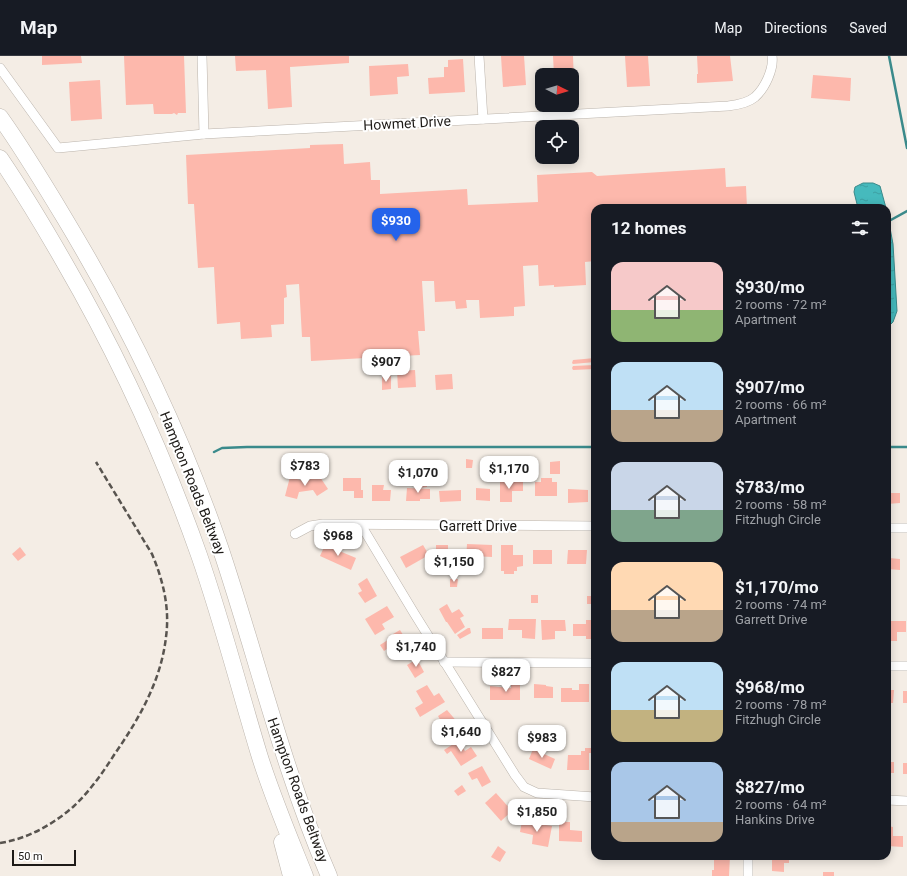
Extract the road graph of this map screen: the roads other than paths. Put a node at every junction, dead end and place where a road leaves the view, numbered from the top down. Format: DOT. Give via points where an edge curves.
graph roads {
  1 [pos="202,56"];
  2 [pos="479,56"];
  3 [pos="772,56"];
  4 [pos="0,68"];
  5 [pos="0,117"];
  6 [pos="483,119"];
  7 [pos="204,134"];
  8 [pos="0,158"];
  9 [pos="361,525"];
  10 [pos="591,526"];
  11 [pos="891,528"];
  12 [pos="907,528"];
  13 [pos="295,534"];
  14 [pos="444,662"];
  15 [pos="591,664"];
  16 [pos="891,666"];
  17 [pos="907,666"];
  18 [pos="260,757"];
  19 [pos="591,797"];
  20 [pos="891,800"];
  21 [pos="907,801"];
  22 [pos="748,860"];
  23 [pos="291,876"];
  24 [pos="305,876"];
  25 [pos="329,876"];
  26 [pos="748,876"];
  1 -- 7 [label="street"];
  2 -- 6 [label="street"];
  3 -- 6 [label="street, Howmet Drive" via="768,78 755,97 741,104"];
  4 -- 7 [label="street, Howmet Drive" via="58,148"];
  5 -- 25 [label="highway, Hampton Roads Beltway" via="46,187 89,260 133,342 176,434 220,547 292,779"];
  6 -- 7 [label="street, Howmet Drive"];
  8 -- 18 [label="highway, Hampton Roads Beltway" via="78,286 118,361 156,446 214,599"];
  9 -- 10 [label="street, Garrett Drive"];
  9 -- 13 [label="street, Garrett Drive" via="316,525"];
  9 -- 14 [label="street"];
  11 -- 12 [label="street"];
  14 -- 15 [label="street"];
  14 -- 19 [label="street" via="524,788 537,793"];
  16 -- 17 [label="street"];
  18 -- 23 [label="highway"];
  18 -- 24 [label="highway, Hampton Roads Beltway"];
  20 -- 21 [label="street"];
  22 -- 26 [label="street"];
}
